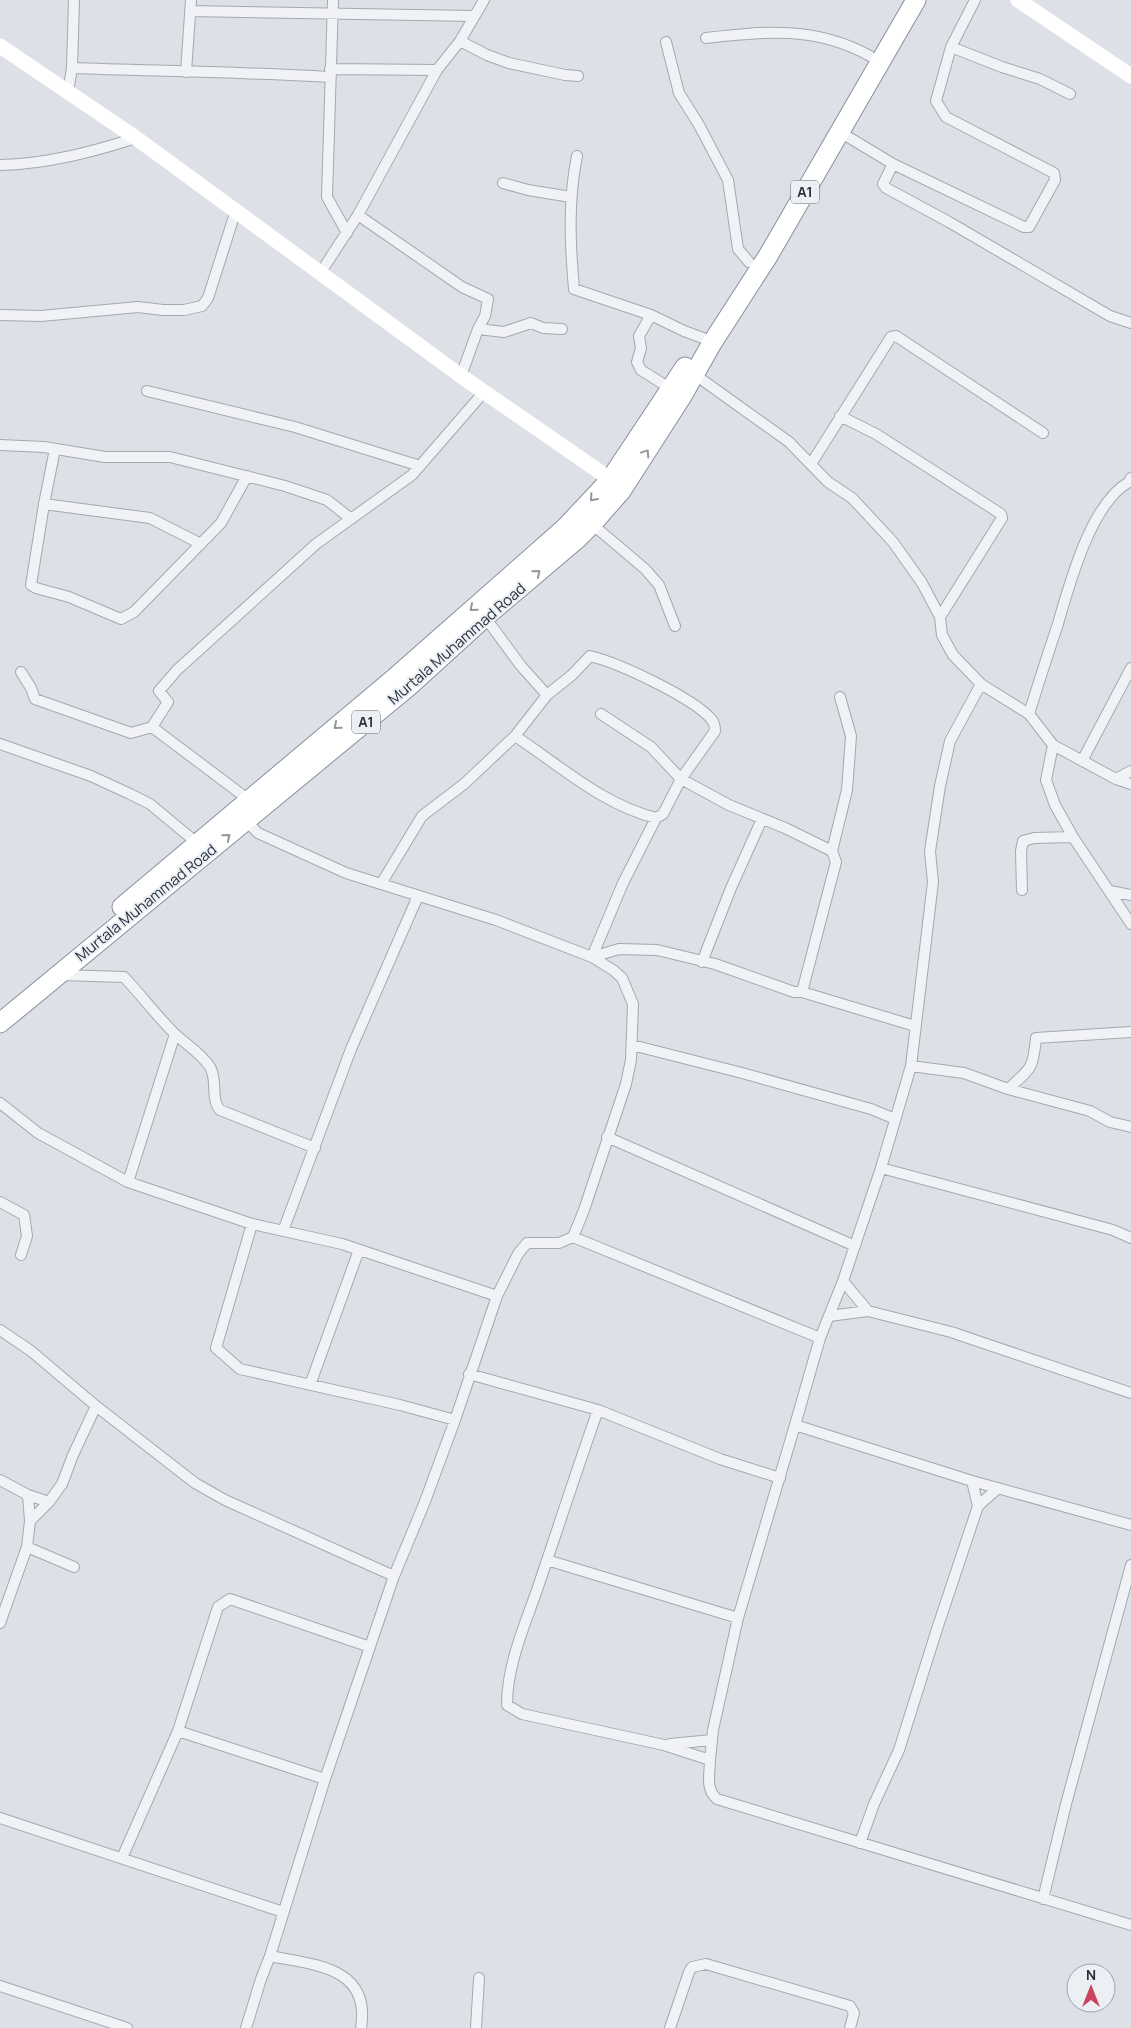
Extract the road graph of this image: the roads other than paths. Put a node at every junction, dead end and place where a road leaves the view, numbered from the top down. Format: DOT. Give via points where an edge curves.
graph roads {
  1 [pos="74,0"];
  2 [pos="191,0"];
  3 [pos="332,0"];
  4 [pos="484,0"];
  5 [pos="902,0"];
  6 [pos="916,0"];
  7 [pos="975,0"];
  8 [pos="1018,0"];
  9 [pos="190,11"];
  10 [pos="332,14"];
  11 [pos="474,16"];
  12 [pos="706,38"];
  13 [pos="460,41"];
  14 [pos="666,42"];
  15 [pos="0,46"];
  16 [pos="950,47"];
  17 [pos="870,56"];
  18 [pos="72,68"];
  19 [pos="437,70"];
  20 [pos="186,72"];
  21 [pos="329,73"];
  22 [pos="578,76"];
  23 [pos="1131,76"];
  24 [pos="68,92"];
  25 [pos="1070,94"];
  26 [pos="840,132"];
  27 [pos="136,138"];
  28 [pos="577,156"];
  29 [pos="893,164"];
  30 [pos="0,165"];
  31 [pos="503,183"];
  32 [pos="571,196"];
  33 [pos="236,210"];
  34 [pos="358,215"];
  35 [pos="347,233"];
  36 [pos="749,262"];
  37 [pos="321,272"];
  38 [pos="651,314"];
  39 [pos="0,315"];
  40 [pos="1131,323"];
  41 [pos="478,329"];
  42 [pos="562,329"];
  43 [pos="703,338"];
  44 [pos="461,376"];
  45 [pos="688,376"];
  46 [pos="671,389"];
  47 [pos="146,391"];
  48 [pos="484,392"];
  49 [pos="840,416"];
  50 [pos="1043,433"];
  51 [pos="0,445"];
  52 [pos="55,449"];
  53 [pos="811,464"];
  54 [pos="420,466"];
  55 [pos="247,476"];
  56 [pos="1130,481"];
  57 [pos="615,485"];
  58 [pos="44,504"];
  59 [pos="350,518"];
  60 [pos="592,524"];
  61 [pos="201,544"];
  62 [pos="485,618"];
  63 [pos="940,618"];
  64 [pos="675,626"];
  65 [pos="1131,668"];
  66 [pos="21,672"];
  67 [pos="402,682"];
  68 [pos="981,684"];
  69 [pos="546,695"];
  70 [pos="840,697"];
  71 [pos="602,714"];
  72 [pos="1029,714"];
  73 [pos="152,727"];
  74 [pos="515,736"];
  75 [pos="0,744"];
  76 [pos="1053,745"];
  77 [pos="309,760"];
  78 [pos="1082,761"];
  79 [pos="1131,771"];
  80 [pos="681,779"];
  81 [pos="1116,779"];
  82 [pos="1131,784"];
  83 [pos="249,800"];
  84 [pos="656,818"];
  85 [pos="762,819"];
  86 [pos="247,822"];
  87 [pos="1073,837"];
  88 [pos="197,843"];
  89 [pos="832,851"];
  90 [pos="382,884"];
  91 [pos="1022,890"];
  92 [pos="1110,891"];
  93 [pos="1131,895"];
  94 [pos="418,896"];
  95 [pos="1131,924"];
  96 [pos="592,957"];
  97 [pos="702,962"];
  98 [pos="57,975"];
  99 [pos="802,992"];
  100 [pos="0,1009"];
  101 [pos="0,1023"];
  102 [pos="915,1026"];
  103 [pos="1131,1032"];
  104 [pos="174,1034"];
  105 [pos="632,1045"];
  106 [pos="911,1066"];
  107 [pos="1008,1089"];
  108 [pos="0,1103"];
  109 [pos="896,1119"];
  110 [pos="1131,1127"];
  111 [pos="607,1137"];
  112 [pos="315,1148"];
  113 [pos="881,1168"];
  114 [pos="128,1182"];
  115 [pos="0,1202"];
  116 [pos="252,1224"];
  117 [pos="283,1230"];
  118 [pos="573,1237"];
  119 [pos="1131,1238"];
  120 [pos="855,1246"];
  121 [pos="359,1250"];
  122 [pos="21,1255"];
  123 [pos="843,1281"];
  124 [pos="497,1296"];
  125 [pos="868,1311"];
  126 [pos="829,1316"];
  127 [pos="0,1330"];
  128 [pos="820,1338"];
  129 [pos="469,1374"];
  130 [pos="310,1385"];
  131 [pos="1131,1393"];
  132 [pos="96,1406"];
  133 [pos="598,1410"];
  134 [pos="455,1420"];
  135 [pos="795,1425"];
  136 [pos="780,1478"];
  137 [pos="0,1480"];
  138 [pos="972,1481"];
  139 [pos="998,1488"];
  140 [pos="28,1495"];
  141 [pos="49,1502"];
  142 [pos="978,1506"];
  143 [pos="30,1521"];
  144 [pos="1131,1525"];
  145 [pos="27,1547"];
  146 [pos="547,1560"];
  147 [pos="74,1566"];
  148 [pos="1131,1566"];
  149 [pos="394,1576"];
  150 [pos="738,1618"];
  151 [pos="0,1623"];
  152 [pos="370,1647"];
  153 [pos="178,1730"];
  154 [pos="712,1740"];
  155 [pos="664,1745"];
  156 [pos="710,1760"];
  157 [pos="324,1779"];
  158 [pos="0,1818"];
  159 [pos="860,1843"];
  160 [pos="122,1858"];
  161 [pos="1043,1899"];
  162 [pos="283,1912"];
  163 [pos="1131,1925"];
  164 [pos="270,1956"];
  165 [pos="479,1978"];
  166 [pos="0,1986"];
  167 [pos="121,2027"];
  168 [pos="246,2028"];
  169 [pos="361,2028"];
  170 [pos="476,2028"];
  171 [pos="670,2028"];
  172 [pos="850,2028"];
  1 -- 18 [label="street"];
  2 -- 9 [label="street"];
  3 -- 10 [label="street"];
  4 -- 11 [label="street"];
  5 -- 17 [label="highway, A1"];
  6 -- 26 [label="highway, A1"];
  7 -- 16 [label="street"];
  8 -- 23 [label="street"];
  9 -- 10 [label="street"];
  9 -- 20 [label="street"];
  10 -- 11 [label="street"];
  10 -- 21 [label="street"];
  11 -- 13 [label="street"];
  12 -- 17 [label="street" via="750,33 809,34 828,38"];
  13 -- 19 [label="street"];
  13 -- 22 [label="street" via="487,56 509,63"];
  14 -- 36 [label="street" via="679,93 728,180 738,249"];
  15 -- 24 [label="street"];
  16 -- 25 [label="street" via="1040,79"];
  16 -- 29 [label="street" via="936,100 946,117 1054,173 1055,180 1029,227 1024,227"];
  17 -- 36 [label="highway, A1"];
  18 -- 20 [label="street"];
  18 -- 24 [label="street"];
  19 -- 21 [label="street"];
  19 -- 34 [label="street"];
  20 -- 21 [label="street"];
  21 -- 35 [label="street" via="327,197"];
  24 -- 27 [label="street"];
  26 -- 29 [label="street"];
  26 -- 45 [label="highway, A1" via="768,256"];
  27 -- 30 [label="street" via="59,159"];
  27 -- 33 [label="street"];
  28 -- 32 [label="street"];
  29 -- 40 [label="street" via="883,184 886,188 1110,316"];
  31 -- 32 [label="street"];
  32 -- 38 [label="street" via="574,289"];
  33 -- 37 [label="street"];
  33 -- 39 [label="street" via="208,298 202,306 184,310 138,307 41,316"];
  34 -- 35 [label="street"];
  34 -- 41 [label="street" via="462,287 488,299 485,316"];
  35 -- 37 [label="street"];
  36 -- 43 [label="highway, A1"];
  37 -- 44 [label="street"];
  38 -- 43 [label="street"];
  38 -- 46 [label="street" via="639,336 641,348 637,362 641,370"];
  41 -- 42 [label="street" via="504,332 532,323 543,328"];
  41 -- 44 [label="street"];
  43 -- 45 [label="highway, A1"];
  44 -- 48 [label="street"];
  45 -- 46 [label="highway, Murtala Muhammad Road / A1"];
  45 -- 53 [label="street" via="789,442"];
  57 -- 45 [label="highway, Murtala Muhammad Road / A1, one-way" via="657,436"];
  46 -- 57 [label="highway, Murtala Muhammad Road / A1"];
  47 -- 54 [label="street" via="295,427"];
  48 -- 54 [label="street"];
  48 -- 57 [label="street"];
  49 -- 50 [label="street" via="891,337 896,336"];
  49 -- 53 [label="street"];
  49 -- 63 [label="street" via="876,434 1001,514 1002,518"];
  51 -- 52 [label="street"];
  52 -- 55 [label="street" via="106,457 170,457"];
  52 -- 58 [label="street"];
  53 -- 63 [label="street" via="828,482 852,498 893,542 922,583"];
  54 -- 59 [label="street"];
  55 -- 59 [label="street" via="327,500"];
  55 -- 61 [label="street" via="221,524"];
  56 -- 72 [label="street" via="1102,511 1079,556"];
  57 -- 60 [label="highway, Murtala Muhammad Road / A1"];
  57 -- 67 [label="highway, Murtala Muhammad Road / A1, one-way"];
  58 -- 61 [label="street" via="150,518"];
  58 -- 61 [label="street" via="31,585 121,619 134,612"];
  59 -- 73 [label="street" via="316,544 177,670 160,691 168,702"];
  62 -- 60 [label="highway, Murtala Muhammad Road / A1, one-way"];
  60 -- 64 [label="street" via="659,585"];
  62 -- 67 [label="highway, Murtala Muhammad Road / A1"];
  62 -- 69 [label="street"];
  63 -- 68 [label="street" via="942,635 953,655"];
  65 -- 78 [label="street"];
  66 -- 73 [label="street" via="35,699 131,733"];
  67 -- 77 [label="highway, Murtala Muhammad Road / A1"];
  68 -- 72 [label="street"];
  68 -- 102 [label="street" via="950,741 940,786 930,851 933,882"];
  69 -- 74 [label="street"];
  69 -- 80 [label="street" via="590,656 621,666 692,703 712,719 715,731"];
  70 -- 89 [label="street" via="851,736 847,790"];
  71 -- 80 [label="street" via="651,747"];
  72 -- 76 [label="street"];
  73 -- 83 [label="street"];
  74 -- 84 [label="street" via="587,786 634,812"];
  74 -- 90 [label="street" via="464,784 422,816"];
  75 -- 88 [label="street" via="91,776 150,804"];
  76 -- 78 [label="street"];
  76 -- 87 [label="street" via="1046,780 1055,805"];
  77 -- 83 [label="highway, Murtala Muhammad Road / A1"];
  77 -- 86 [label="highway, Murtala Muhammad Road / A1"];
  78 -- 81 [label="street"];
  79 -- 81 [label="street"];
  80 -- 84 [label="street" via="663,814"];
  80 -- 85 [label="street"];
  81 -- 82 [label="street"];
  83 -- 88 [label="highway, Murtala Muhammad Road / A1"];
  84 -- 96 [label="street" via="620,890"];
  85 -- 89 [label="street"];
  85 -- 97 [label="street"];
  86 -- 90 [label="street" via="258,833 284,845 346,873"];
  98 -- 86 [label="highway, Murtala Muhammad Road / A1, one-way"];
  87 -- 91 [label="street" via="1023,841"];
  87 -- 92 [label="street"];
  88 -- 100 [label="highway, Murtala Muhammad Road / A1"];
  89 -- 99 [label="street" via="836,862"];
  90 -- 94 [label="street"];
  92 -- 93 [label="street"];
  92 -- 95 [label="street"];
  94 -- 96 [label="street" via="496,920"];
  94 -- 112 [label="street" via="351,1049"];
  96 -- 97 [label="street" via="619,949 657,950"];
  96 -- 105 [label="street" via="622,978 634,1004"];
  97 -- 99 [label="street"];
  98 -- 101 [label="highway, Murtala Muhammad Road / A1"];
  98 -- 104 [label="street" via="124,977"];
  99 -- 102 [label="street"];
  102 -- 106 [label="street"];
  103 -- 107 [label="street" via="1036,1038 1034,1061"];
  104 -- 112 [label="street" via="199,1053 209,1066 215,1076 216,1105 220,1110"];
  104 -- 114 [label="street"];
  105 -- 109 [label="street" via="871,1109"];
  105 -- 111 [label="street" via="626,1084"];
  106 -- 107 [label="street" via="964,1073"];
  106 -- 109 [label="street"];
  107 -- 110 [label="street" via="1090,1111 1110,1122"];
  108 -- 114 [label="street" via="38,1133"];
  109 -- 113 [label="street"];
  111 -- 118 [label="street"];
  111 -- 120 [label="street"];
  112 -- 117 [label="street"];
  113 -- 119 [label="street" via="1113,1230"];
  113 -- 120 [label="street"];
  114 -- 116 [label="street"];
  115 -- 122 [label="street" via="24,1215 27,1236"];
  116 -- 117 [label="street"];
  116 -- 130 [label="street" via="216,1348 240,1369"];
  117 -- 121 [label="street"];
  118 -- 124 [label="street" via="559,1243 527,1243"];
  118 -- 128 [label="street"];
  120 -- 123 [label="street"];
  121 -- 124 [label="street"];
  121 -- 130 [label="street"];
  123 -- 125 [label="street"];
  123 -- 126 [label="street"];
  124 -- 129 [label="street"];
  125 -- 126 [label="street"];
  125 -- 131 [label="street" via="951,1332"];
  126 -- 128 [label="street"];
  127 -- 132 [label="street" via="31,1351"];
  128 -- 135 [label="street"];
  129 -- 133 [label="street"];
  129 -- 134 [label="street"];
  130 -- 134 [label="street"];
  132 -- 141 [label="street" via="62,1484"];
  132 -- 149 [label="street" via="195,1483"];
  133 -- 136 [label="street" via="720,1459"];
  133 -- 146 [label="street"];
  134 -- 149 [label="street"];
  135 -- 136 [label="street"];
  135 -- 138 [label="street"];
  136 -- 150 [label="street"];
  137 -- 140 [label="street"];
  138 -- 139 [label="street"];
  138 -- 142 [label="street"];
  139 -- 142 [label="street"];
  139 -- 144 [label="street"];
  140 -- 141 [label="street"];
  140 -- 143 [label="street"];
  141 -- 143 [label="street"];
  142 -- 159 [label="street" via="899,1750"];
  143 -- 145 [label="street"];
  145 -- 147 [label="street"];
  145 -- 151 [label="street"];
  146 -- 150 [label="street"];
  146 -- 155 [label="street" via="507,1684 507,1705 522,1714 548,1721"];
  148 -- 161 [label="street"];
  149 -- 152 [label="street"];
  150 -- 154 [label="street"];
  152 -- 153 [label="street" via="230,1599 218,1607"];
  152 -- 157 [label="street"];
  153 -- 157 [label="street"];
  153 -- 160 [label="street"];
  154 -- 155 [label="street"];
  154 -- 156 [label="street"];
  155 -- 156 [label="street"];
  156 -- 159 [label="street" via="709,1786 711,1794 717,1798"];
  157 -- 162 [label="street"];
  158 -- 160 [label="street"];
  159 -- 161 [label="street"];
  160 -- 162 [label="street"];
  161 -- 163 [label="street"];
  162 -- 164 [label="street"];
  164 -- 168 [label="street"];
  164 -- 169 [label="street" via="322,1967 344,1976 356,1988 362,2001"];
  165 -- 170 [label="street"];
  166 -- 167 [label="street"];
  171 -- 172 [label="street" via="689,1972 692,1967 706,1964 850,2006 854,2013"];
}
